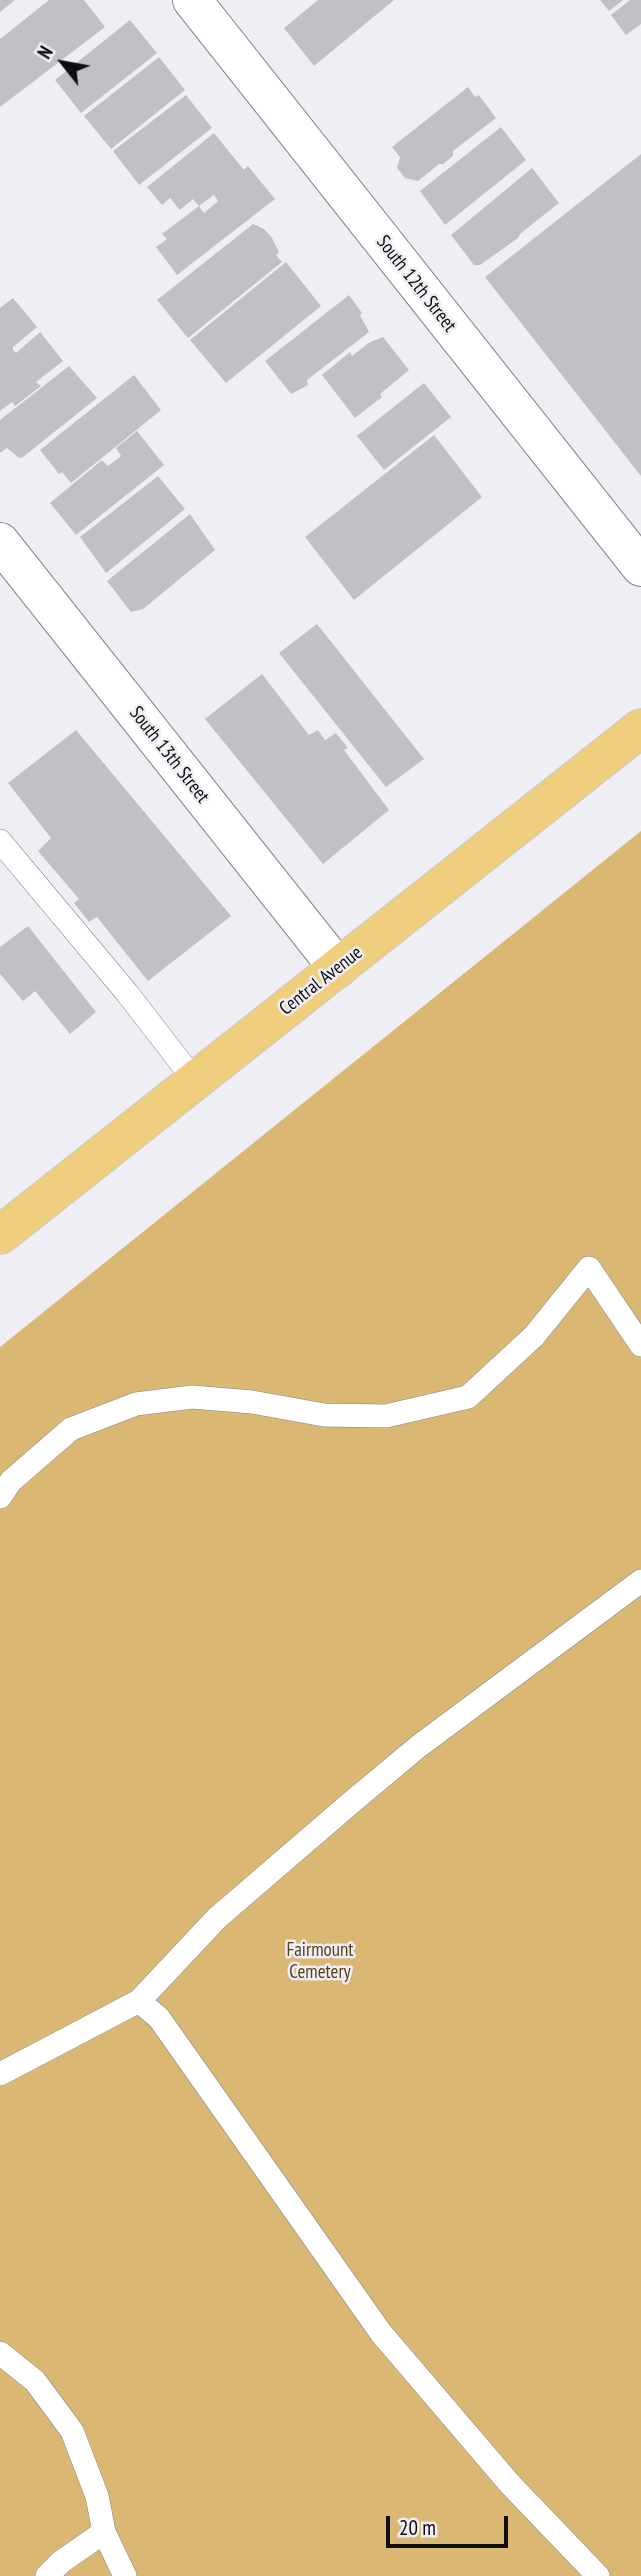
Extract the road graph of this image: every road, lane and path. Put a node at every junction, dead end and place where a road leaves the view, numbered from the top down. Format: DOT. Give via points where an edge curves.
graph roads {
  1 [pos="192,0"];
  2 [pos="0,542"];
  3 [pos="641,567"];
  4 [pos="641,727"];
  5 [pos="0,841"];
  6 [pos="338,968"];
  7 [pos="195,1080"];
  8 [pos="0,1236"];
  9 [pos="641,1345"];
  10 [pos="0,1497"];
  11 [pos="641,1581"];
  12 [pos="139,2001"];
  13 [pos="0,2074"];
  14 [pos="0,2353"];
  15 [pos="104,2532"];
  16 [pos="47,2576"];
  17 [pos="125,2576"];
  18 [pos="598,2576"];
  1 -- 3 [label="street, South 12th Street"];
  2 -- 6 [label="street, South 13th Street"];
  4 -- 6 [label="main road, Central Avenue"];
  5 -- 7 [label="lane"];
  6 -- 7 [label="main road, Central Avenue"];
  7 -- 8 [label="main road, Central Avenue"];
  9 -- 10 [label="lane" via="589,1268 534,1336 468,1396 386,1416 324,1415 192,1397 136,1404 71,1429 11,1481"];
  11 -- 12 [label="lane" via="419,1746 353,1801 217,1918"];
  12 -- 13 [label="lane"];
  12 -- 18 [label="lane" via="159,2018 381,2333 509,2483"];
  14 -- 15 [label="lane" via="35,2381 72,2431 97,2496"];
  15 -- 16 [label="lane"];
  15 -- 17 [label="lane"];
}
